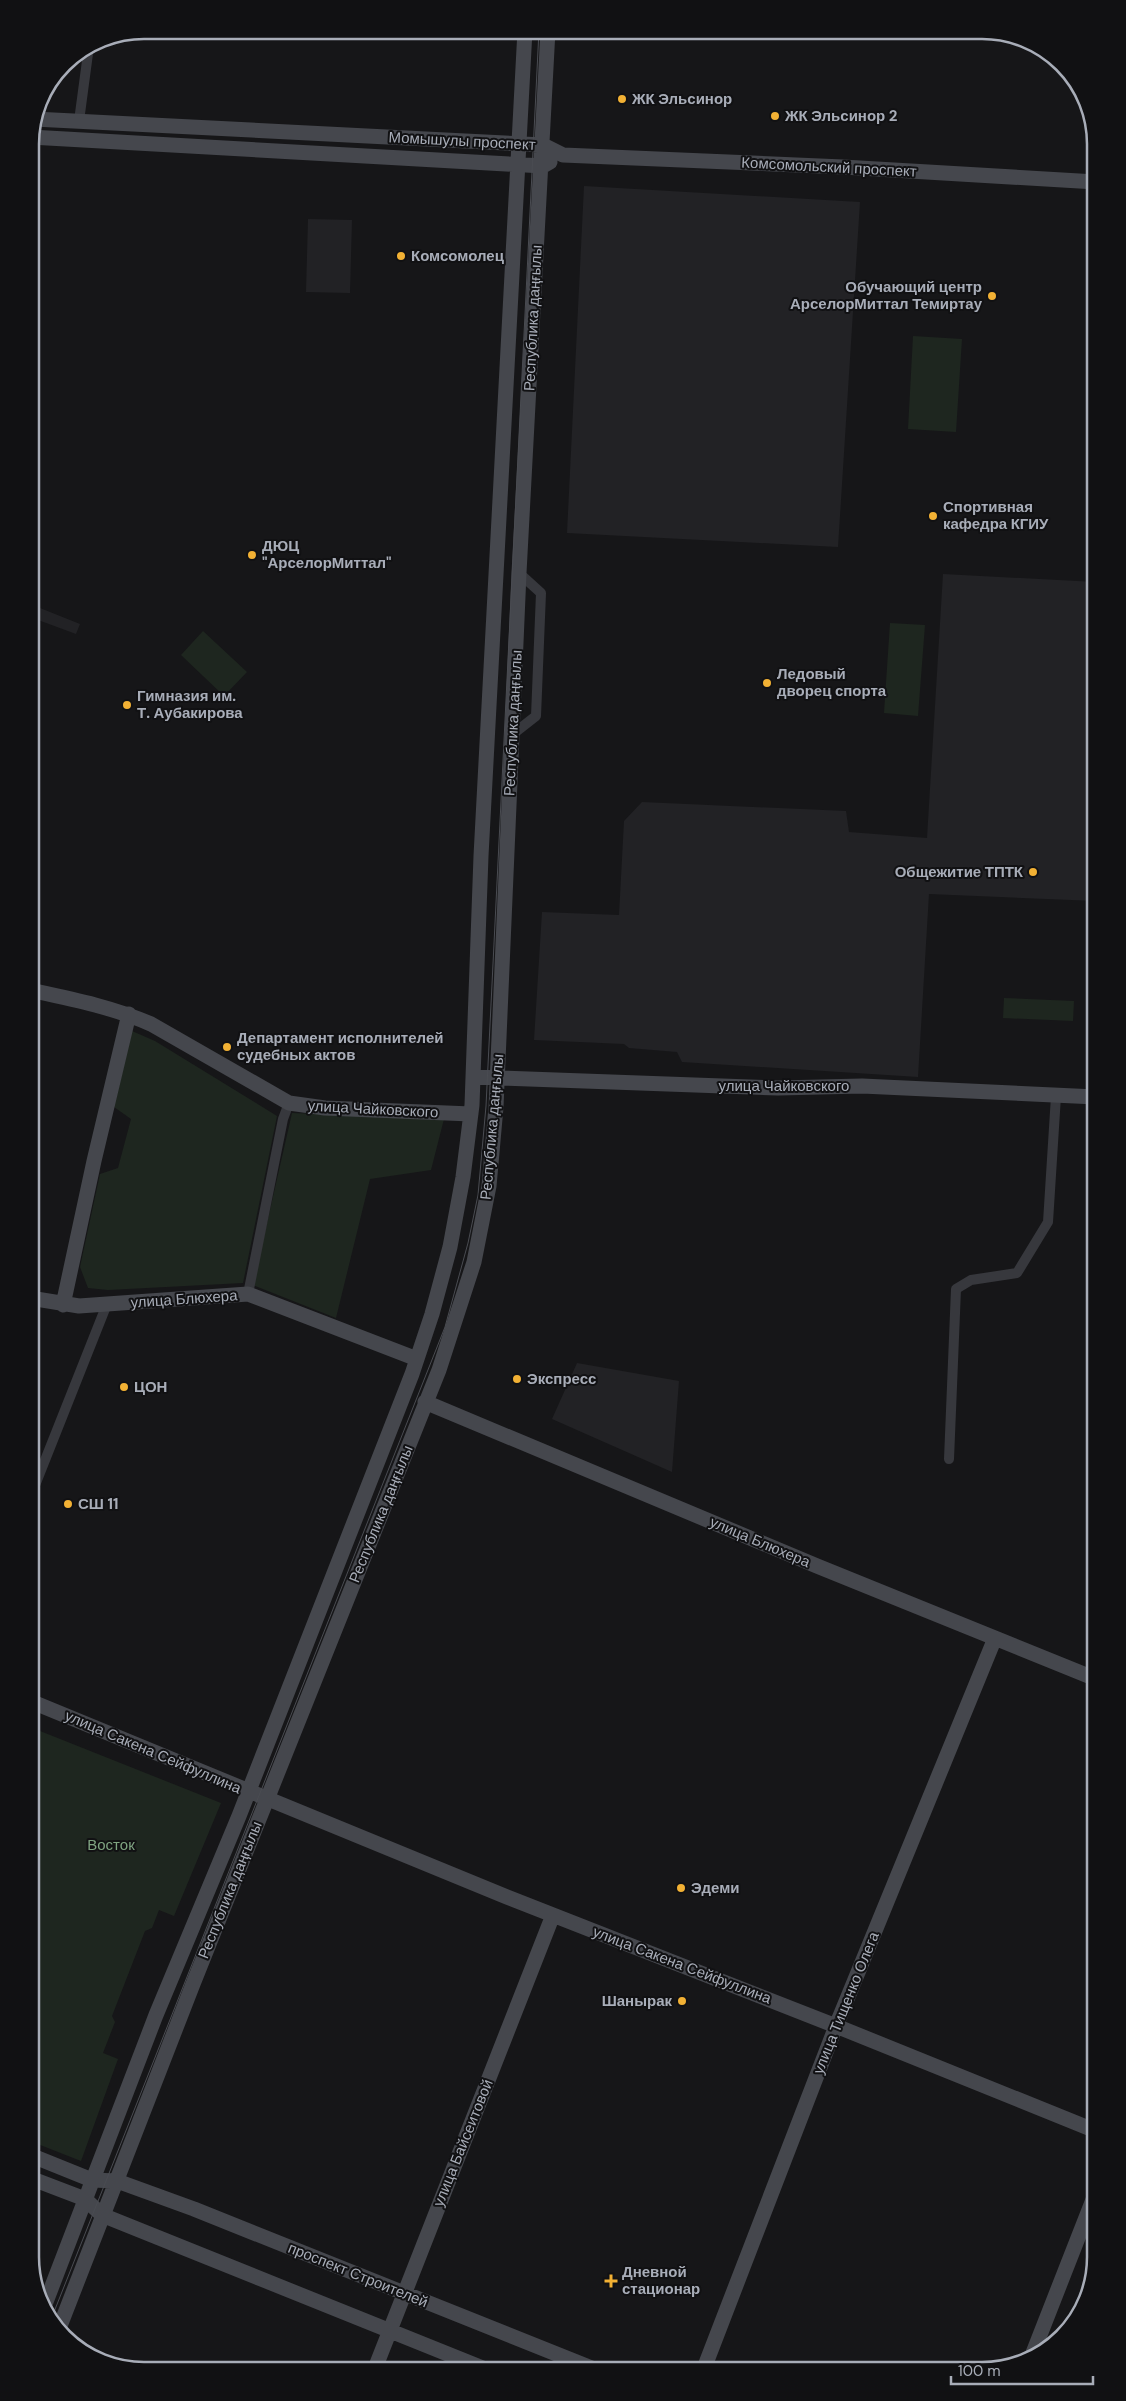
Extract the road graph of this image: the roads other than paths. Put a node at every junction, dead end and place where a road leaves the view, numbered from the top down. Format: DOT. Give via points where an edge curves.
graph roads {
  1 [pos="525,39"];
  2 [pos="548,39"];
  3 [pos="88,55"];
  4 [pos="42,119"];
  5 [pos="79,121"];
  6 [pos="39,137"];
  7 [pos="78,139"];
  8 [pos="519,144"];
  9 [pos="543,145"];
  10 [pos="563,155"];
  11 [pos="519,164"];
  12 [pos="543,166"];
  13 [pos="1087,181"];
  14 [pos="519,573"];
  15 [pos="513,734"];
  16 [pos="39,992"];
  17 [pos="129,1014"];
  18 [pos="473,1077"];
  19 [pos="497,1079"];
  20 [pos="1056,1096"];
  21 [pos="1087,1098"];
  22 [pos="289,1103"];
  23 [pos="471,1114"];
  24 [pos="248,1294"];
  25 [pos="39,1300"];
  26 [pos="107,1304"];
  27 [pos="63,1305"];
  28 [pos="417,1359"];
  29 [pos="425,1402"];
  30 [pos="949,1459"];
  31 [pos="39,1475"];
  32 [pos="995,1638"];
  33 [pos="1087,1674"];
  34 [pos="39,1705"];
  35 [pos="248,1792"];
  36 [pos="267,1800"];
  37 [pos="553,1915"];
  38 [pos="836,2026"];
  39 [pos="1087,2127"];
  40 [pos="39,2159"];
  41 [pos="92,2180"];
  42 [pos="117,2180"];
  43 [pos="39,2181"];
  44 [pos="85,2199"];
  45 [pos="102,2215"];
  46 [pos="1087,2215"];
  47 [pos="403,2293"];
  48 [pos="47,2298"];
  49 [pos="61,2323"];
  50 [pos="389,2332"];
  51 [pos="1035,2348"];
  52 [pos="377,2362"];
  53 [pos="467,2362"];
  54 [pos="577,2362"];
  55 [pos="706,2362"];
  1 -- 8 [label="street, Республика даңғылы"];
  2 -- 9 [label="street, Республика даңғылы"];
  3 -- 5 [label="street"];
  4 -- 5 [label="street, Момышулы проспект"];
  5 -- 7 [label="street"];
  5 -- 8 [label="street, Момышулы проспект"];
  6 -- 7 [label="street, Момышулы проспект"];
  7 -- 11 [label="street, Момышулы проспект"];
  8 -- 9 [label="street, Момышулы проспект"];
  8 -- 11 [label="street, Республика даңғылы"];
  9 -- 10 [label="street, Момышулы проспект"];
  9 -- 12 [label="street, Республика даңғылы"];
  10 -- 12 [label="street, Момышулы проспект"];
  10 -- 13 [label="street, Комсомольский проспект"];
  11 -- 12 [label="street, Момышулы проспект"];
  11 -- 18 [label="street, Республика даңғылы" via="481,856"];
  12 -- 14 [label="street, Республика даңғылы"];
  14 -- 15 [label="street, Республика даңғылы"];
  14 -- 15 [label="street" via="541,594 541,603 536,716"];
  15 -- 19 [label="street, Республика даңғылы"];
  16 -- 17 [label="street, улица Чайковского"];
  17 -- 22 [label="street, улица Чайковского"];
  17 -- 27 [label="street"];
  18 -- 19 [label="street, улица Чайковского"];
  18 -- 23 [label="street, Республика даңғылы"];
  19 -- 20 [label="street, улица Чайковского" via="769,1088 862,1086"];
  19 -- 29 [label="street, Республика даңғылы" via="489,1186 474,1262 446,1352"];
  20 -- 21 [label="street, улица Чайковского"];
  20 -- 30 [label="street" via="1048,1222 1017,1273 971,1280 956,1289"];
  22 -- 23 [label="street, улица Чайковского" via="325,1108"];
  22 -- 24 [label="street" via="283,1118"];
  23 -- 28 [label="street, Республика даңғылы" via="450,1248"];
  24 -- 26 [label="street, улица Блюхера"];
  24 -- 28 [label="street, улица Блюхера"];
  25 -- 27 [label="street, улица Блюхера"];
  26 -- 27 [label="street, улица Блюхера"];
  26 -- 31 [label="street"];
  28 -- 35 [label="street, Республика даңғылы"];
  29 -- 32 [label="street, улица Блюхера"];
  29 -- 36 [label="street, Республика даңғылы"];
  32 -- 33 [label="street, улица Блюхера"];
  32 -- 38 [label="street, улица Тищенко Олега"];
  34 -- 35 [label="street, улица Сакена Сейфуллина"];
  35 -- 36 [label="street, улица Сакена Сейфуллина"];
  35 -- 41 [label="street, Республика даңғылы"];
  36 -- 37 [label="street, улица Сакена Сейфуллина"];
  36 -- 42 [label="street, Республика даңғылы"];
  37 -- 38 [label="street, улица Сакена Сейфуллина"];
  37 -- 47 [label="street, улица Байсеитовой"];
  38 -- 39 [label="street, улица Сакена Сейфуллина"];
  38 -- 55 [label="street, улица Тищенко Олега"];
  40 -- 41 [label="street"];
  41 -- 42 [label="street"];
  41 -- 44 [label="street, Республика даңғылы"];
  42 -- 45 [label="street, Республика даңғылы"];
  42 -- 47 [label="street, проспект Строителей"];
  43 -- 44 [label="street"];
  44 -- 45 [label="street"];
  44 -- 48 [label="street, Республика даңғылы"];
  45 -- 49 [label="street, Республика даңғылы"];
  45 -- 50 [label="street"];
  46 -- 51 [label="street"];
  47 -- 50 [label="street, улица Байсеитовой"];
  47 -- 54 [label="street, проспект Строителей"];
  50 -- 52 [label="street, улица Байсеитовой"];
  50 -- 53 [label="street"];
}
